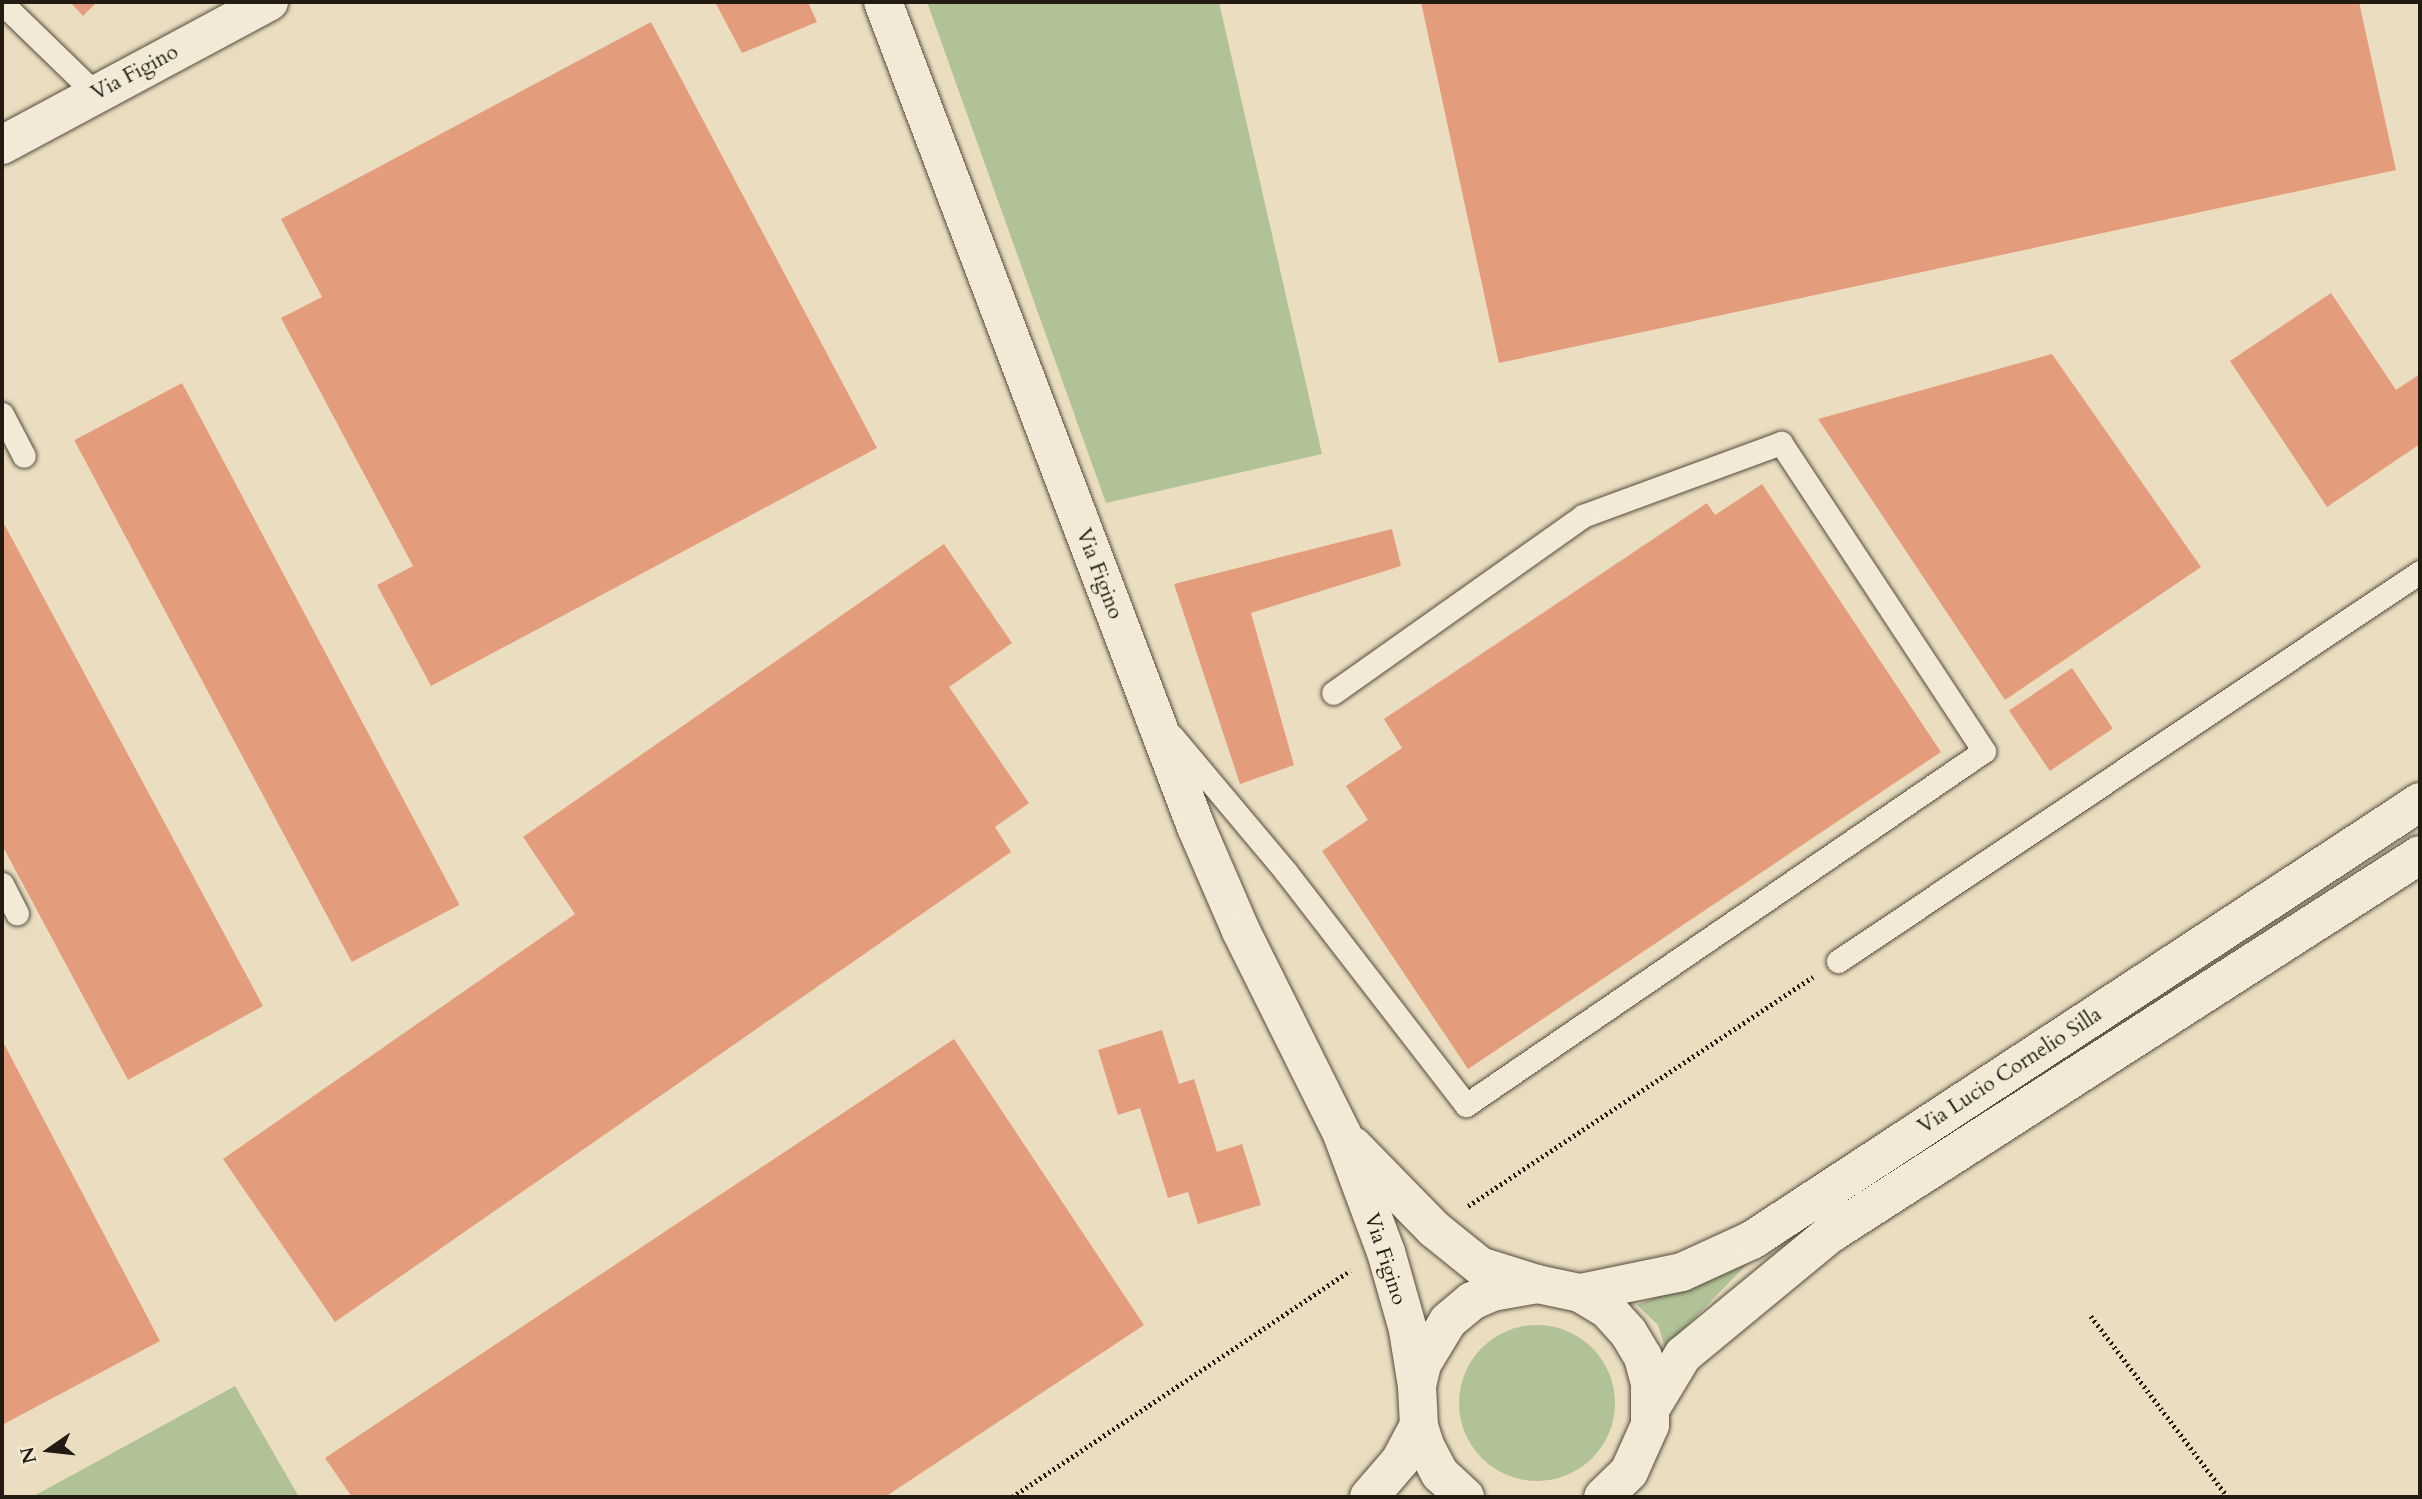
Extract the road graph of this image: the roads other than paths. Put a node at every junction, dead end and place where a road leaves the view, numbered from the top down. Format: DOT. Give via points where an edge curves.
graph roads {
  1 [pos="269,2"];
  2 [pos="883,2"];
  3 [pos="2,3"];
  4 [pos="96,94"];
  5 [pos="2,145"];
  6 [pos="2,414"];
  7 [pos="24,456"];
  8 [pos="2420,572"];
  9 [pos="1333,693"];
  10 [pos="1152,712"];
  11 [pos="2420,802"];
  12 [pos="2420,855"];
  13 [pos="2,884"];
  14 [pos="17,913"];
  15 [pos="1838,961"];
  16 [pos="1342,1134"];
  17 [pos="1537,1284"];
  18 [pos="1580,1293"];
  19 [pos="1417,1386"];
  20 [pos="1651,1408"];
  21 [pos="1419,1426"];
  22 [pos="1621,1489"];
  23 [pos="1369,1497"];
  24 [pos="1465,1497"];
  1 -- 4 [label="street, Via Figino"];
  2 -- 10 [label="street, Via Figino"];
  3 -- 4 [label="lane"];
  4 -- 5 [label="street, Via Figino"];
  6 -- 7 [label="lane"];
  8 -- 15 [label="lane"];
  9 -- 10 [label="lane" via="1583,516 1781,443 1984,751 1466,1105 1286,872"];
  10 -- 16 [label="street, Via Figino" via="1241,931"];
  11 -- 18 [label="street, Via Lucio Cornelio Silla" via="1752,1240 1682,1272"];
  12 -- 20 [label="street, Via Lucio Cornelio Silla" via="1830,1234 1692,1347"];
  13 -- 14 [label="lane"];
  16 -- 17 [label="street, Via Figino" via="1434,1229 1480,1266"];
  16 -- 19 [label="street, Via Figino" via="1386,1252 1408,1330"];
  17 -- 18 [label="street, Via Lucio Cornelio Silla"];
  17 -- 19 [label="street, Via Lucio Cornelio Silla" via="1492,1292 1448,1321 1434,1340"];
  18 -- 20 [label="street, Via Lucio Cornelio Silla" via="1608,1310 1628,1332 1643,1357"];
  19 -- 21 [label="street, Via Lucio Cornelio Silla"];
  20 -- 22 [label="street, Via Lucio Cornelio Silla" via="1642,1450"];
  21 -- 23 [label="street" via="1400,1461"];
  21 -- 24 [label="street, Via Lucio Cornelio Silla" via="1440,1474"];
}
